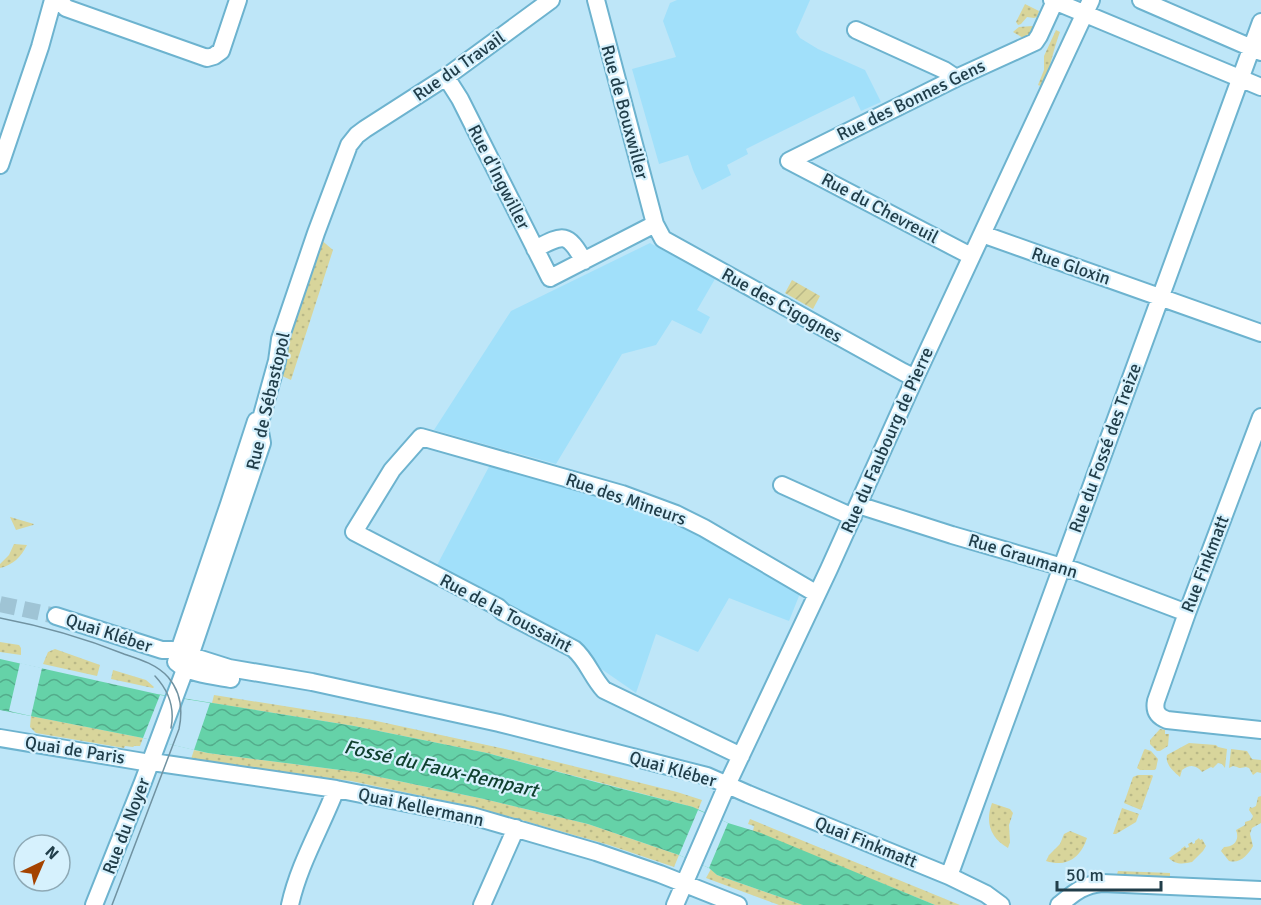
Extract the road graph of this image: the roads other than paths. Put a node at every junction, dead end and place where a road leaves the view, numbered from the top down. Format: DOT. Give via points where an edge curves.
graph roads {
  1 [pos="238,0"];
  2 [pos="551,0"];
  3 [pos="596,0"];
  4 [pos="1055,0"];
  5 [pos="1141,0"];
  6 [pos="57,6"];
  7 [pos="1087,6"];
  8 [pos="1261,21"];
  9 [pos="856,30"];
  10 [pos="1256,50"];
  11 [pos="446,77"];
  12 [pos="956,78"];
  13 [pos="1240,79"];
  14 [pos="1261,87"];
  15 [pos="365,129"];
  16 [pos="789,161"];
  17 [pos="0,165"];
  18 [pos="655,224"];
  19 [pos="982,234"];
  20 [pos="536,249"];
  21 [pos="971,256"];
  22 [pos="584,261"];
  23 [pos="1160,296"];
  24 [pos="1261,333"];
  25 [pos="915,378"];
  26 [pos="1261,417"];
  27 [pos="421,437"];
  28 [pos="782,485"];
  29 [pos="856,511"];
  30 [pos="1062,567"];
  31 [pos="817,594"];
  32 [pos="1187,613"];
  33 [pos="56,616"];
  34 [pos="179,658"];
  35 [pos="1261,729"];
  36 [pos="0,738"];
  37 [pos="156,746"];
  38 [pos="741,756"];
  39 [pos="150,763"];
  40 [pos="336,789"];
  41 [pos="724,792"];
  42 [pos="516,828"];
  43 [pos="950,876"];
  44 [pos="684,884"];
  45 [pos="1261,890"];
  46 [pos="94,905"];
  47 [pos="290,905"];
  48 [pos="482,905"];
  49 [pos="675,905"];
  50 [pos="738,905"];
  51 [pos="1001,905"];
  52 [pos="1059,905"];
  1 -- 6 [label="street" via="223,44 218,53 207,58"];
  2 -- 11 [label="street, Rue du Travail"];
  3 -- 18 [label="street, Rue de Bouxwiller"];
  4 -- 7 [label="street"];
  4 -- 12 [label="street, Rue des Bonnes Gens" via="1035,42"];
  5 -- 10 [label="street"];
  6 -- 17 [label="street"];
  7 -- 13 [label="street"];
  7 -- 19 [label="street, Rue du Faubourg de Pierre"];
  8 -- 10 [label="street, Rue du Fossé des Treize"];
  9 -- 12 [label="street"];
  10 -- 13 [label="street, Rue du Fossé des Treize"];
  11 -- 15 [label="street, Rue du Travail"];
  11 -- 20 [label="street, Rue d'Ingwiller"];
  12 -- 16 [label="street, Rue des Bonnes Gens"];
  13 -- 14 [label="street"];
  13 -- 23 [label="street, Rue du Fossé des Treize"];
  15 -- 34 [label="street, Rue de Sébastopol" via="349,145 316,233 280,339 260,426 262,443"];
  16 -- 21 [label="street, Rue du Chevreuil"];
  18 -- 22 [label="street"];
  18 -- 25 [label="street, Rue des Cigognes" via="663,239"];
  19 -- 21 [label="street, Rue du Faubourg de Pierre"];
  19 -- 23 [label="street, Rue Gloxin"];
  20 -- 22 [label="street" via="562,237 574,244"];
  20 -- 22 [label="street, Rue d'Ingwiller" via="550,278"];
  21 -- 25 [label="street, Rue du Faubourg de Pierre"];
  23 -- 24 [label="street, Rue Gloxin"];
  23 -- 30 [label="street, Rue du Fossé des Treize"];
  25 -- 29 [label="street, Rue du Faubourg de Pierre"];
  26 -- 32 [label="street, Rue Finkmatt"];
  27 -- 31 [label="street, Rue des Mineurs" via="650,503 704,528"];
  27 -- 38 [label="street, Rue de la Toussaint" via="392,470 354,532 574,649 604,690"];
  28 -- 29 [label="street, Rue Graumann"];
  29 -- 30 [label="street, Rue Graumann"];
  29 -- 31 [label="street, Rue du Faubourg de Pierre"];
  30 -- 32 [label="street, Rue Graumann"];
  30 -- 43 [label="street, Rue du Fossé des Treize"];
  31 -- 38 [label="street, Rue du Faubourg de Pierre"];
  32 -- 35 [label="street, Rue Finkmatt" via="1156,701 1156,713 1173,721"];
  33 -- 34 [label="street, Quai Kléber"];
  34 -- 37 [label="street, Rue de Sébastopol"];
  34 -- 41 [label="street, Quai Kléber" via="499,723 707,776"];
  36 -- 39 [label="street, Quai de Paris"];
  37 -- 39 [label="street, Rue du Noyer"];
  38 -- 41 [label="street, Rue du Faubourg de Pierre"];
  39 -- 40 [label="street, Quai Kellermann"];
  39 -- 46 [label="street, Rue du Noyer"];
  40 -- 42 [label="street, Quai Kellermann"];
  40 -- 47 [label="street" via="293,889"];
  41 -- 43 [label="street, Quai Finkmatt"];
  41 -- 44 [label="street, Rue du Faubourg de Pierre"];
  42 -- 44 [label="street, Quai Kellermann"];
  42 -- 48 [label="street"];
  43 -- 51 [label="street, Quai Finkmatt"];
  44 -- 49 [label="street, Rue du Faubourg de Pierre"];
  44 -- 50 [label="street, Quai Kellermann"];
  45 -- 52 [label="street" via="1102,883 1079,889"];
}
